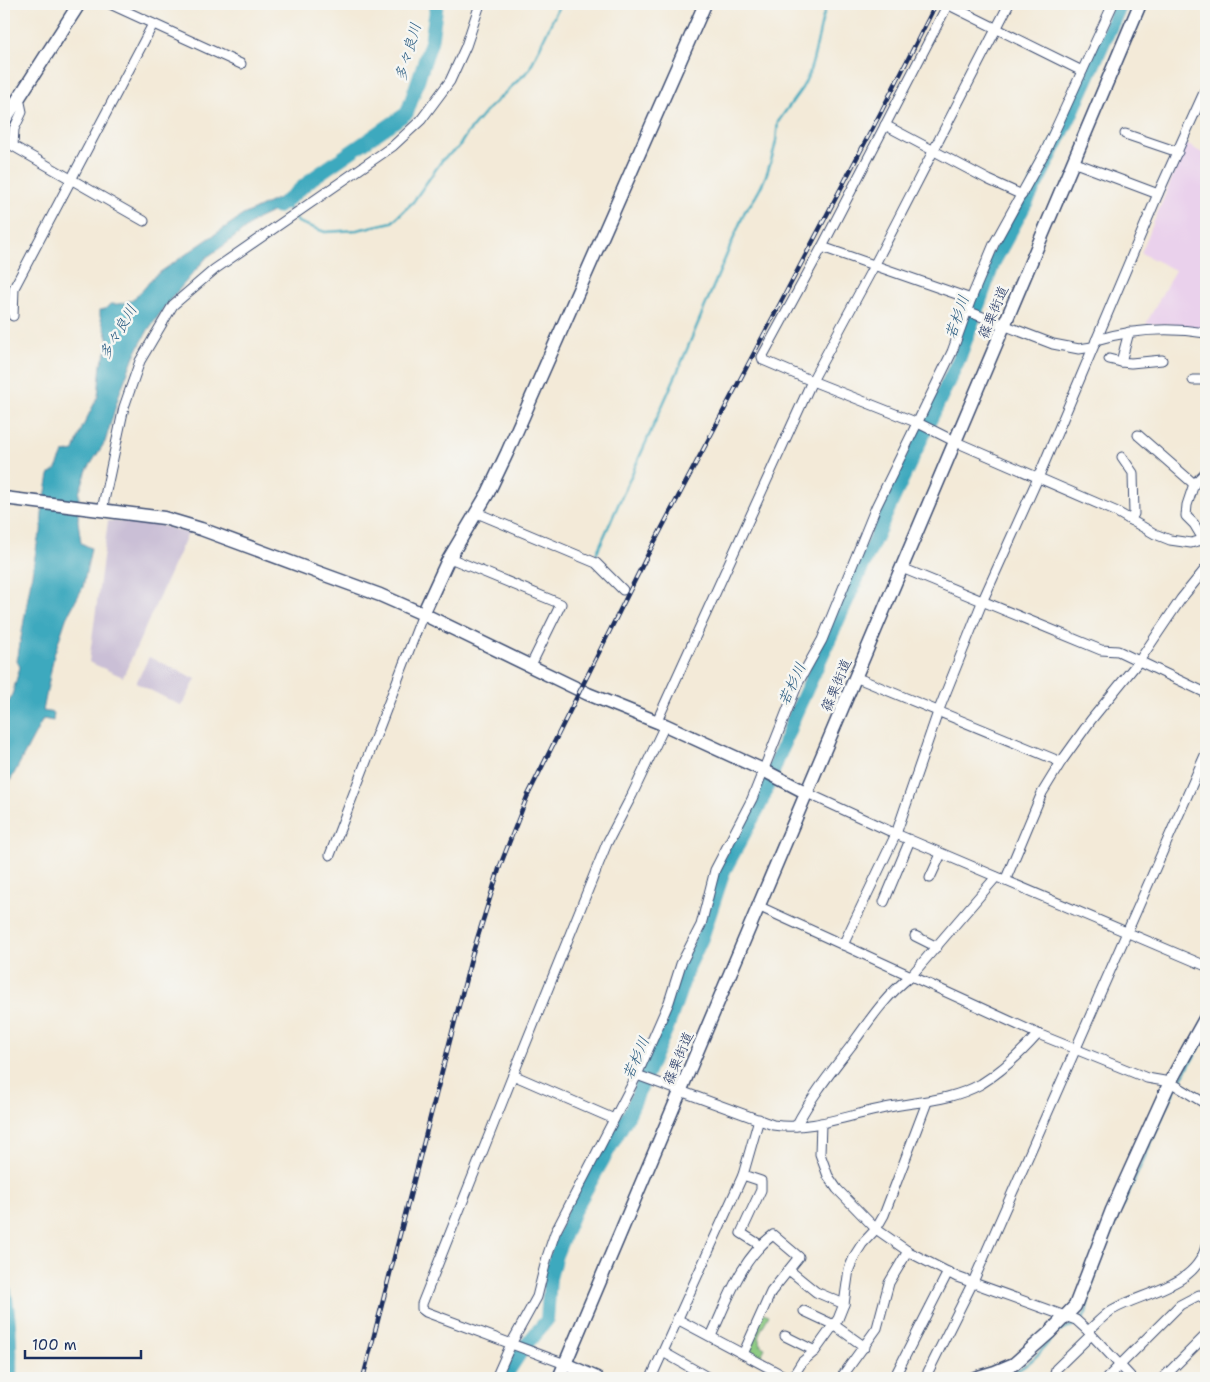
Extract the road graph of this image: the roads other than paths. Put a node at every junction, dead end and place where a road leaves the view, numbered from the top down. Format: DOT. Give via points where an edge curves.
graph roads {
  1 [pos="79,4"];
  2 [pos="110,4"];
  3 [pos="480,4"];
  4 [pos="705,4"];
  5 [pos="947,4"];
  6 [pos="1009,4"];
  7 [pos="1113,4"];
  8 [pos="1140,4"];
  9 [pos="153,24"];
  10 [pos="995,28"];
  11 [pos="241,64"];
  12 [pos="1082,70"];
  13 [pos="1206,88"];
  14 [pos="19,98"];
  15 [pos="4,121"];
  16 [pos="885,124"];
  17 [pos="1125,134"];
  18 [pos="933,150"];
  19 [pos="1178,152"];
  20 [pos="1073,162"];
  21 [pos="71,179"];
  22 [pos="1158,194"];
  23 [pos="1022,195"];
  24 [pos="144,221"];
  25 [pos="822,247"];
  26 [pos="875,264"];
  27 [pos="971,299"];
  28 [pos="967,311"];
  29 [pos="13,316"];
  30 [pos="1005,325"];
  31 [pos="1129,332"];
  32 [pos="1206,333"];
  33 [pos="1094,343"];
  34 [pos="1109,359"];
  35 [pos="1162,360"];
  36 [pos="1121,362"];
  37 [pos="1194,380"];
  38 [pos="1206,380"];
  39 [pos="812,381"];
  40 [pos="918,423"];
  41 [pos="1138,435"];
  42 [pos="956,442"];
  43 [pos="1122,457"];
  44 [pos="1206,472"];
  45 [pos="1038,478"];
  46 [pos="1194,484"];
  47 [pos="4,498"];
  48 [pos="99,510"];
  49 [pos="477,513"];
  50 [pos="1130,520"];
  51 [pos="1205,539"];
  52 [pos="450,558"];
  53 [pos="902,568"];
  54 [pos="1206,568"];
  55 [pos="623,590"];
  56 [pos="983,600"];
  57 [pos="423,614"];
  58 [pos="1139,661"];
  59 [pos="530,667"];
  60 [pos="855,677"];
  61 [pos="1206,693"];
  62 [pos="938,712"];
  63 [pos="661,723"];
  64 [pos="1206,753"];
  65 [pos="1061,762"];
  66 [pos="763,770"];
  67 [pos="807,793"];
  68 [pos="896,834"];
  69 [pos="910,840"];
  70 [pos="941,854"];
  71 [pos="330,855"];
  72 [pos="930,878"];
  73 [pos="1000,879"];
  74 [pos="884,902"];
  75 [pos="758,906"];
  76 [pos="1128,931"];
  77 [pos="915,936"];
  78 [pos="843,945"];
  79 [pos="937,946"];
  80 [pos="1206,966"];
  81 [pos="912,976"];
  82 [pos="1206,1017"];
  83 [pos="1038,1034"];
  84 [pos="1076,1050"];
  85 [pos="637,1074"];
  86 [pos="512,1075"];
  87 [pos="1175,1085"];
  88 [pos="680,1090"];
  89 [pos="927,1102"];
  90 [pos="1206,1104"];
  91 [pos="614,1119"];
  92 [pos="759,1119"];
  93 [pos="821,1123"];
  94 [pos="796,1126"];
  95 [pos="743,1174"];
  96 [pos="876,1229"];
  97 [pos="760,1245"];
  98 [pos="1206,1246"];
  99 [pos="908,1251"];
  100 [pos="789,1270"];
  101 [pos="948,1272"];
  102 [pos="973,1282"];
  103 [pos="1206,1300"];
  104 [pos="844,1304"];
  105 [pos="804,1311"];
  106 [pos="677,1319"];
  107 [pos="834,1325"];
  108 [pos="1081,1325"];
  109 [pos="1206,1335"];
  110 [pos="711,1336"];
  111 [pos="785,1336"];
  112 [pos="510,1344"];
  113 [pos="865,1347"];
  114 [pos="815,1351"];
  115 [pos="663,1352"];
  116 [pos="743,1354"];
  117 [pos="565,1364"];
  118 [pos="1119,1366"];
  119 [pos="496,1378"];
  120 [pos="558,1378"];
  121 [pos="597,1378"];
  122 [pos="651,1378"];
  123 [pos="709,1378"];
  124 [pos="790,1378"];
  125 [pos="841,1378"];
  126 [pos="894,1378"];
  127 [pos="927,1378"];
  128 [pos="975,1378"];
  129 [pos="1054,1378"];
  130 [pos="1107,1378"];
  131 [pos="1132,1378"];
  132 [pos="1163,1378"];
  1 -- 14 [label="street"];
  2 -- 9 [label="street"];
  3 -- 48 [label="street" via="450,81 421,120 393,146 215,269 173,305 140,362 124,407"];
  4 -- 49 [label="street" via="511,444"];
  5 -- 10 [label="street"];
  5 -- 16 [label="street"];
  6 -- 10 [label="street"];
  7 -- 12 [label="street"];
  8 -- 20 [label="street, 篠栗街道"];
  9 -- 11 [label="street"];
  9 -- 21 [label="street"];
  10 -- 12 [label="street"];
  10 -- 18 [label="street"];
  12 -- 23 [label="street"];
  13 -- 19 [label="street"];
  14 -- 15 [label="street"];
  14 -- 21 [label="street" via="22,112 14,129 13,146"];
  16 -- 18 [label="street"];
  16 -- 25 [label="street"];
  17 -- 19 [label="street"];
  18 -- 23 [label="street"];
  18 -- 26 [label="street"];
  19 -- 22 [label="street"];
  20 -- 22 [label="street"];
  20 -- 30 [label="street, 篠栗街道"];
  21 -- 24 [label="street"];
  21 -- 29 [label="street" via="14,288"];
  22 -- 33 [label="street"];
  23 -- 27 [label="street" via="994,244"];
  25 -- 26 [label="street"];
  25 -- 39 [label="street" via="762,357"];
  26 -- 27 [label="street"];
  26 -- 39 [label="street"];
  27 -- 28 [label="street"];
  28 -- 30 [label="street"];
  28 -- 40 [label="street" via="952,352"];
  30 -- 33 [label="street" via="1053,344 1079,350"];
  30 -- 42 [label="street, 篠栗街道"];
  31 -- 32 [label="street" via="1157,329"];
  31 -- 33 [label="street"];
  31 -- 36 [label="street"];
  33 -- 45 [label="street"];
  34 -- 36 [label="street"];
  35 -- 36 [label="street"];
  37 -- 38 [label="street"];
  39 -- 40 [label="street"];
  39 -- 63 [label="street"];
  40 -- 42 [label="street"];
  40 -- 66 [label="street" via="876,507 822,640 798,683"];
  41 -- 46 [label="street"];
  42 -- 45 [label="street"];
  42 -- 53 [label="street, 篠栗街道"];
  43 -- 50 [label="street" via="1132,474 1134,514"];
  44 -- 46 [label="street"];
  45 -- 50 [label="street"];
  45 -- 56 [label="street"];
  46 -- 51 [label="street" via="1186,516"];
  47 -- 48 [label="street"];
  48 -- 57 [label="street" via="154,516 184,524"];
  49 -- 52 [label="street"];
  49 -- 55 [label="street" via="596,563"];
  50 -- 51 [label="street" via="1170,540 1191,543"];
  52 -- 57 [label="street"];
  52 -- 59 [label="street" via="560,604"];
  53 -- 56 [label="street"];
  53 -- 60 [label="street, 篠栗街道"];
  54 -- 58 [label="street"];
  56 -- 58 [label="street" via="1100,650 1118,651"];
  56 -- 62 [label="street"];
  57 -- 59 [label="street"];
  57 -- 71 [label="street"];
  58 -- 61 [label="street"];
  58 -- 65 [label="street"];
  59 -- 63 [label="street"];
  60 -- 62 [label="street"];
  60 -- 67 [label="street, 篠栗街道"];
  62 -- 65 [label="street"];
  62 -- 68 [label="street"];
  63 -- 66 [label="street"];
  63 -- 86 [label="street" via="632,796 607,843"];
  64 -- 76 [label="street"];
  65 -- 73 [label="street" via="1042,793"];
  66 -- 67 [label="street"];
  66 -- 85 [label="street" via="752,799 715,870 700,925"];
  67 -- 68 [label="street"];
  67 -- 75 [label="street, 篠栗街道"];
  68 -- 69 [label="street"];
  68 -- 78 [label="street"];
  69 -- 70 [label="street"];
  69 -- 74 [label="street"];
  70 -- 72 [label="street"];
  70 -- 73 [label="street"];
  73 -- 76 [label="street"];
  73 -- 79 [label="street"];
  75 -- 78 [label="street"];
  75 -- 88 [label="street, 篠栗街道"];
  76 -- 80 [label="street"];
  76 -- 84 [label="street"];
  77 -- 79 [label="street"];
  78 -- 81 [label="street"];
  79 -- 81 [label="street"];
  81 -- 83 [label="street"];
  81 -- 94 [label="street" via="897,987 882,1005 807,1104"];
  82 -- 87 [label="street"];
  83 -- 84 [label="street"];
  83 -- 89 [label="street" via="980,1084 944,1099"];
  84 -- 87 [label="street" via="1147,1078"];
  84 -- 102 [label="street"];
  85 -- 88 [label="street"];
  85 -- 91 [label="street"];
  86 -- 91 [label="street"];
  86 -- 112 [label="street" via="422,1304 426,1312"];
  87 -- 90 [label="street"];
  87 -- 108 [label="street" via="1112,1210 1075,1306"];
  88 -- 92 [label="street"];
  88 -- 117 [label="street, 篠栗街道"];
  89 -- 93 [label="street" via="887,1107"];
  89 -- 96 [label="street"];
  91 -- 112 [label="street" via="555,1234 537,1296"];
  92 -- 94 [label="street" via="773,1125"];
  92 -- 95 [label="street"];
  93 -- 94 [label="street"];
  93 -- 96 [label="street" via="820,1154 828,1176"];
  95 -- 97 [label="street" via="761,1181 761,1190 741,1233"];
  95 -- 106 [label="street"];
  96 -- 99 [label="street"];
  96 -- 104 [label="street" via="862,1244 849,1269"];
  97 -- 100 [label="street" via="773,1236 799,1257"];
  97 -- 110 [label="street" via="747,1261"];
  98 -- 108 [label="street" via="1196,1266 1185,1276"];
  99 -- 101 [label="street"];
  99 -- 113 [label="street" via="889,1283 877,1328"];
  100 -- 104 [label="street" via="816,1292"];
  100 -- 116 [label="street" via="771,1292"];
  101 -- 102 [label="street"];
  101 -- 126 [label="street"];
  102 -- 108 [label="street"];
  102 -- 127 [label="street"];
  103 -- 118 [label="street" via="1199,1295 1180,1305"];
  104 -- 107 [label="street"];
  105 -- 107 [label="street"];
  106 -- 110 [label="street"];
  106 -- 115 [label="street"];
  107 -- 113 [label="street"];
  107 -- 114 [label="street"];
  108 -- 118 [label="street"];
  108 -- 128 [label="street" via="1014,1364"];
  108 -- 129 [label="street"];
  109 -- 132 [label="street"];
  110 -- 116 [label="street"];
  111 -- 114 [label="street"];
  112 -- 117 [label="street"];
  112 -- 119 [label="street"];
  113 -- 125 [label="street"];
  114 -- 124 [label="street"];
  115 -- 122 [label="street"];
  115 -- 123 [label="street"];
  116 -- 124 [label="street"];
  117 -- 120 [label="street, 篠栗街道"];
  117 -- 121 [label="street"];
  118 -- 130 [label="street"];
  118 -- 131 [label="street"];
}
